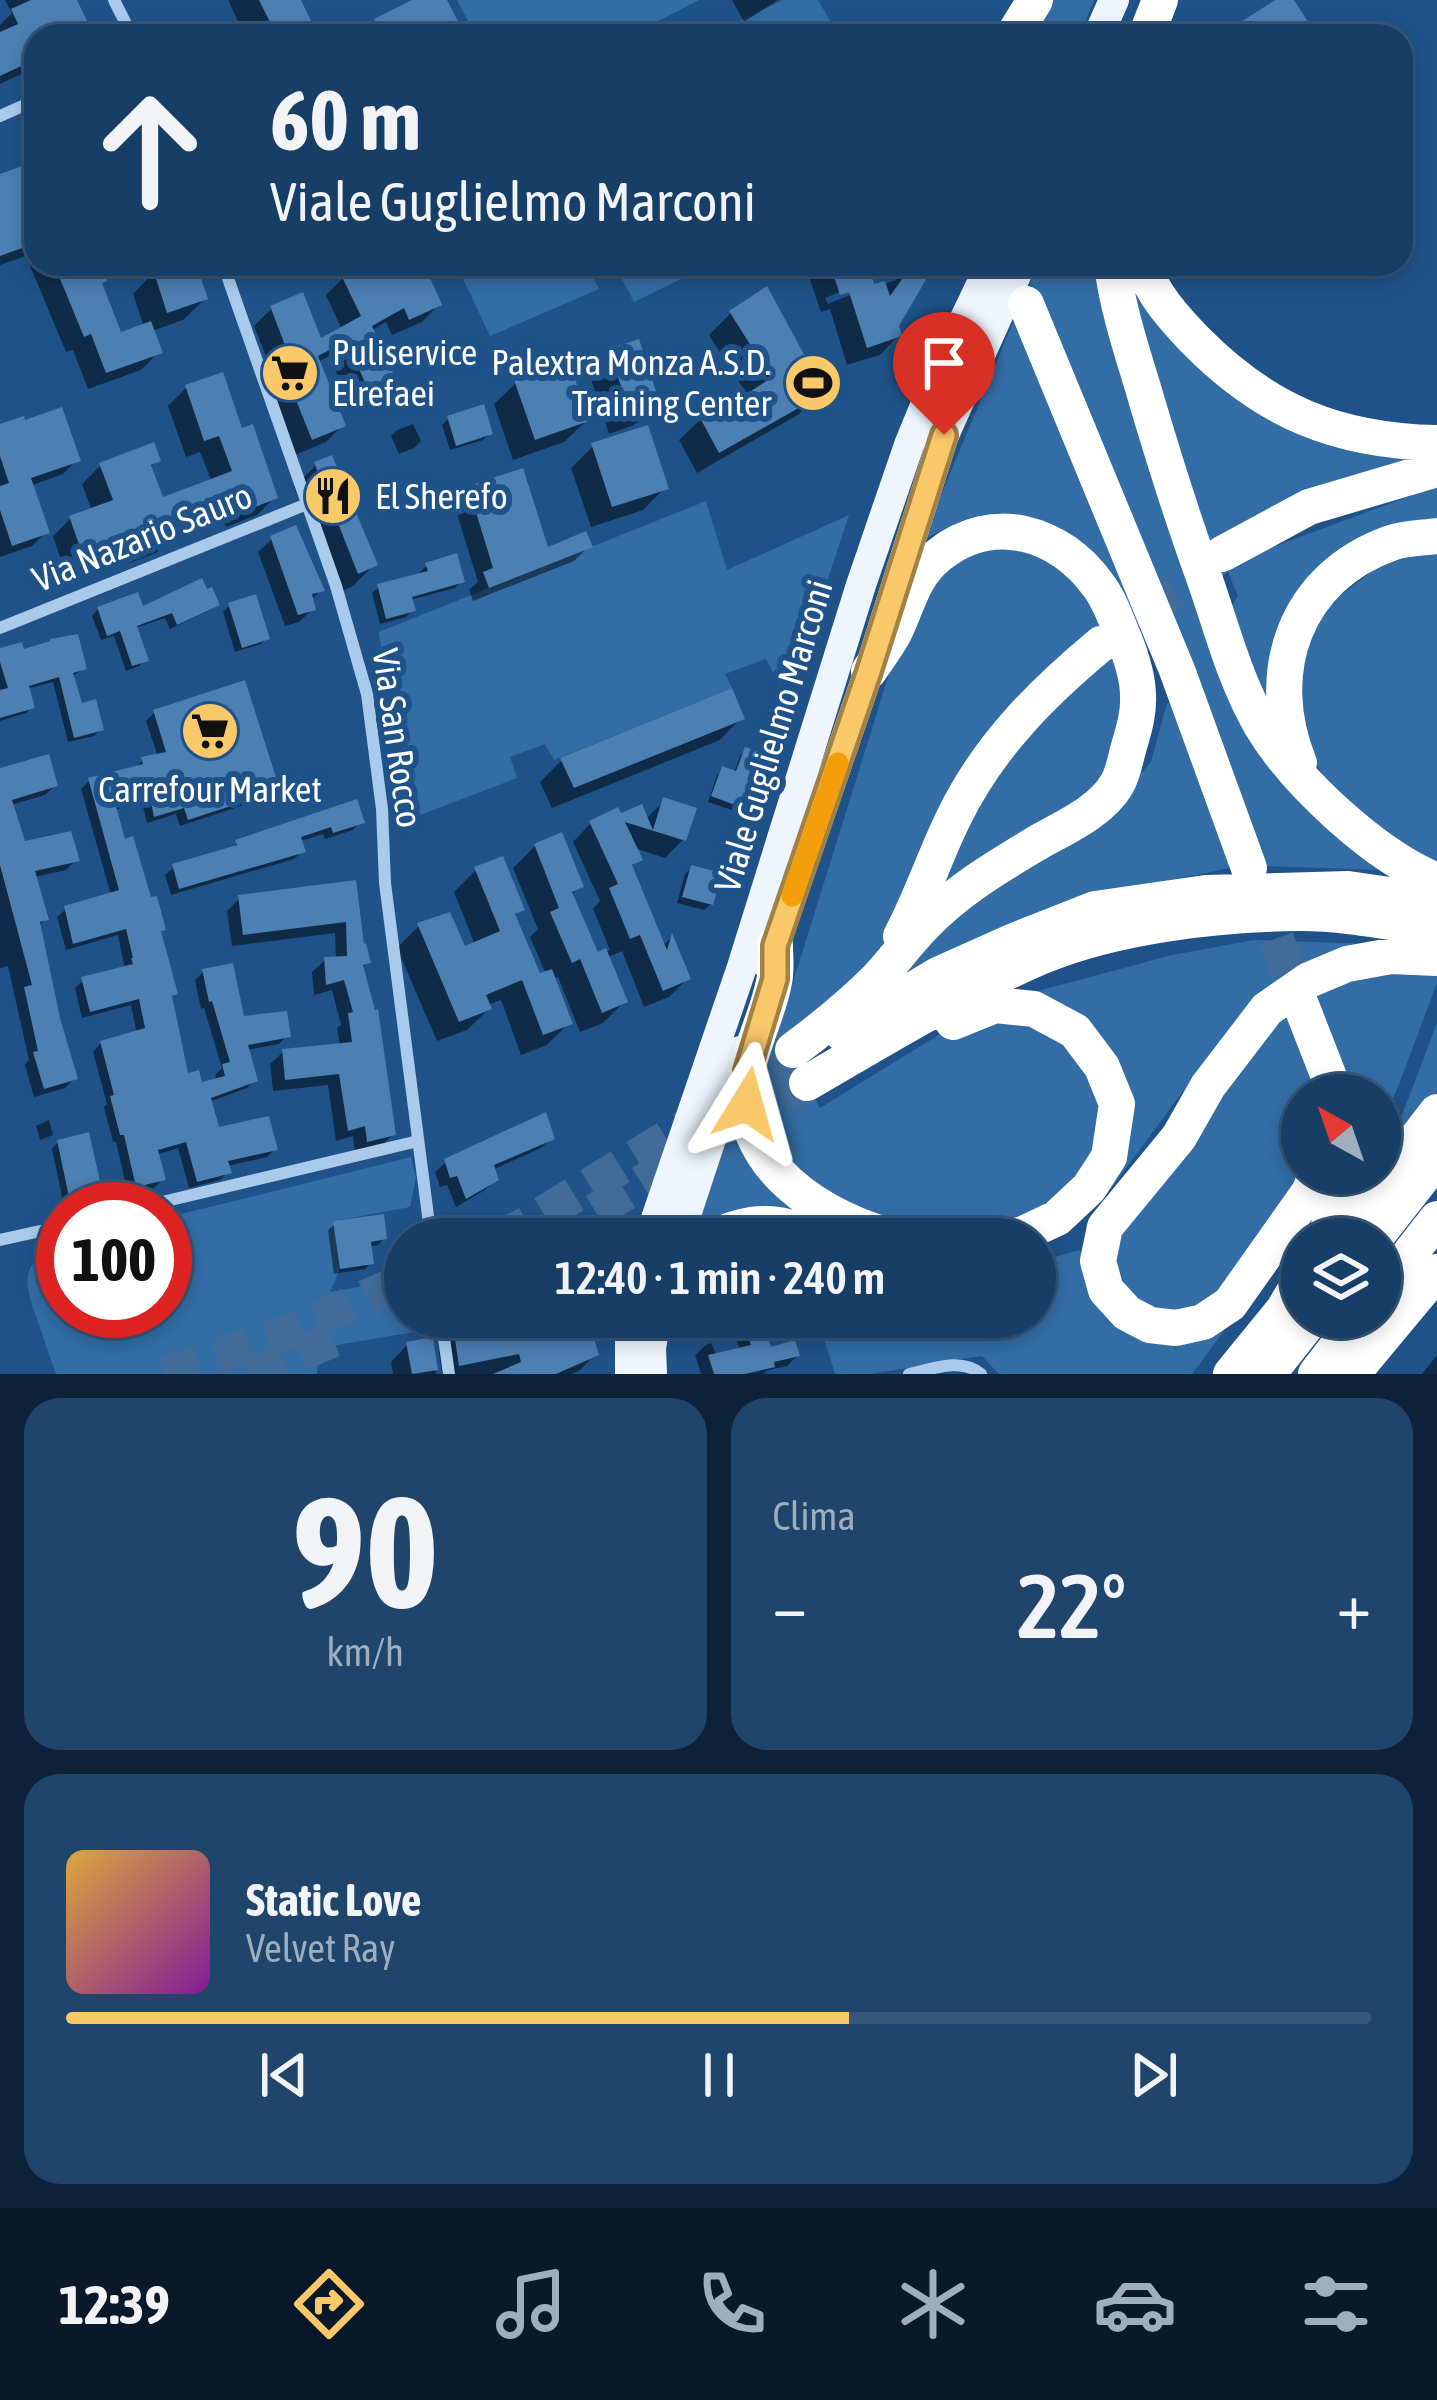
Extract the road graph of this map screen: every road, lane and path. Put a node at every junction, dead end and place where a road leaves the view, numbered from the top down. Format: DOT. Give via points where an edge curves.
graph roads {
  1 [pos="227,276"];
  2 [pos="985,276"];
  3 [pos="1016,276"];
  4 [pos="1114,276"];
  5 [pos="1147,276"];
  6 [pos="1026,304"];
  7 [pos="1437,443"];
  8 [pos="1437,469"];
  9 [pos="307,504"];
  10 [pos="1437,536"];
  11 [pos="1222,554"];
  12 [pos="0,628"];
  13 [pos="1163,639"];
  14 [pos="1101,644"];
  15 [pos="869,671"];
  16 [pos="1120,782"];
  17 [pos="1308,783"];
  18 [pos="1249,868"];
  19 [pos="1437,881"];
  20 [pos="1437,902"];
  21 [pos="1437,929"];
  22 [pos="775,946"];
  23 [pos="1437,958"];
  24 [pos="879,976"];
  25 [pos="1301,1005"];
  26 [pos="799,1064"];
  27 [pos="1327,1074"];
  28 [pos="1208,1086"];
  29 [pos="1437,1112"];
  30 [pos="418,1142"];
  31 [pos="1437,1159"];
  32 [pos="1308,1194"];
  33 [pos="192,1195"];
  34 [pos="428,1218"];
  35 [pos="656,1218"];
  36 [pos="685,1218"];
  37 [pos="842,1218"];
  38 [pos="1056,1218"];
  39 [pos="1356,1218"];
  40 [pos="1391,1218"];
  41 [pos="1437,1219"];
  42 [pos="36,1231"];
  43 [pos="1,1237"];
  44 [pos="1056,1242"];
  45 [pos="1401,1265"];
  46 [pos="1437,1272"];
  47 [pos="1281,1319"];
  48 [pos="444,1338"];
  49 [pos="630,1338"];
  50 [pos="655,1338"];
  51 [pos="1283,1338"];
  52 [pos="1344,1338"];
  53 [pos="449,1374"];
  54 [pos="630,1374"];
  55 [pos="652,1374"];
  56 [pos="909,1374"];
  57 [pos="981,1374"];
  58 [pos="1231,1374"];
  59 [pos="1268,1374"];
  60 [pos="1316,1374"];
  61 [pos="1352,1374"];
  1 -- 9 [label="street, Via San Rocco"];
  2 -- 35 [label="main road, Viale Guglielmo Marconi" via="909,445"];
  3 -- 15 [label="main road, Viale Guglielmo Marconi" via="944,435"];
  4 -- 17 [label="highway" via="1166,469 1233,667 1261,724"];
  5 -- 7 [label="highway" via="1171,314 1250,388 1350,434"];
  6 -- 13 [label="highway"];
  8 -- 11 [label="highway" via="1309,507"];
  9 -- 12 [label="street, Via Nazario Sauro"];
  9 -- 30 [label="street, Via San Rocco" via="367,694"];
  10 -- 17 [label="highway" via="1393,542 1353,562 1295,628 1283,671 1286,721"];
  13 -- 16 [label="highway" via="1154,719"];
  13 -- 18 [label="highway"];
  14 -- 24 [label="highway" via="990,756"];
  15 -- 16 [label="highway" via="913,585 943,552 992,532 1046,539 1096,582 1128,649 1138,716"];
  15 -- 22 [label="main road, Viale Guglielmo Marconi"];
  16 -- 24 [label="highway" via="1095,807 962,891"];
  17 -- 19 [label="highway" via="1363,837"];
  20 -- 26 [label="highway" via="1348,889 1206,893 1095,909 938,975"];
  21 -- 26 [label="highway" via="1304,913 1132,929 1044,956"];
  22 -- 36 [label="main road, Viale Guglielmo Marconi"];
  22 -- 37 [label="highway" via="747,1104 783,1180"];
  23 -- 28 [label="highway" via="1391,956 1309,980 1267,1009"];
  24 -- 26 [label="highway"];
  25 -- 27 [label="highway"];
  26 -- 38 [label="highway" via="846,1075 994,1005 1034,1009 1075,1031 1117,1104 1109,1157"];
  28 -- 32 [label="highway" via="1179,1137 1105,1227 1099,1261 1106,1290 1127,1313 1150,1325 1203,1322 1230,1304"];
  28 -- 44 [label="highway" via="1106,1206"];
  29 -- 39 [label="highway"];
  30 -- 33 [label="street"];
  30 -- 34 [label="street, Via San Rocco"];
  31 -- 40 [label="highway"];
  41 -- 45 [label="highway"];
  42 -- 43 [label="street"];
  46 -- 61 [label="highway"];
  47 -- 58 [label="highway"];
  48 -- 53 [label="street"];
  49 -- 54 [label="main road"];
  50 -- 55 [label="main road"];
  51 -- 59 [label="highway"];
  52 -- 60 [label="highway"];
  56 -- 57 [label="street" via="958,1364"];
}
